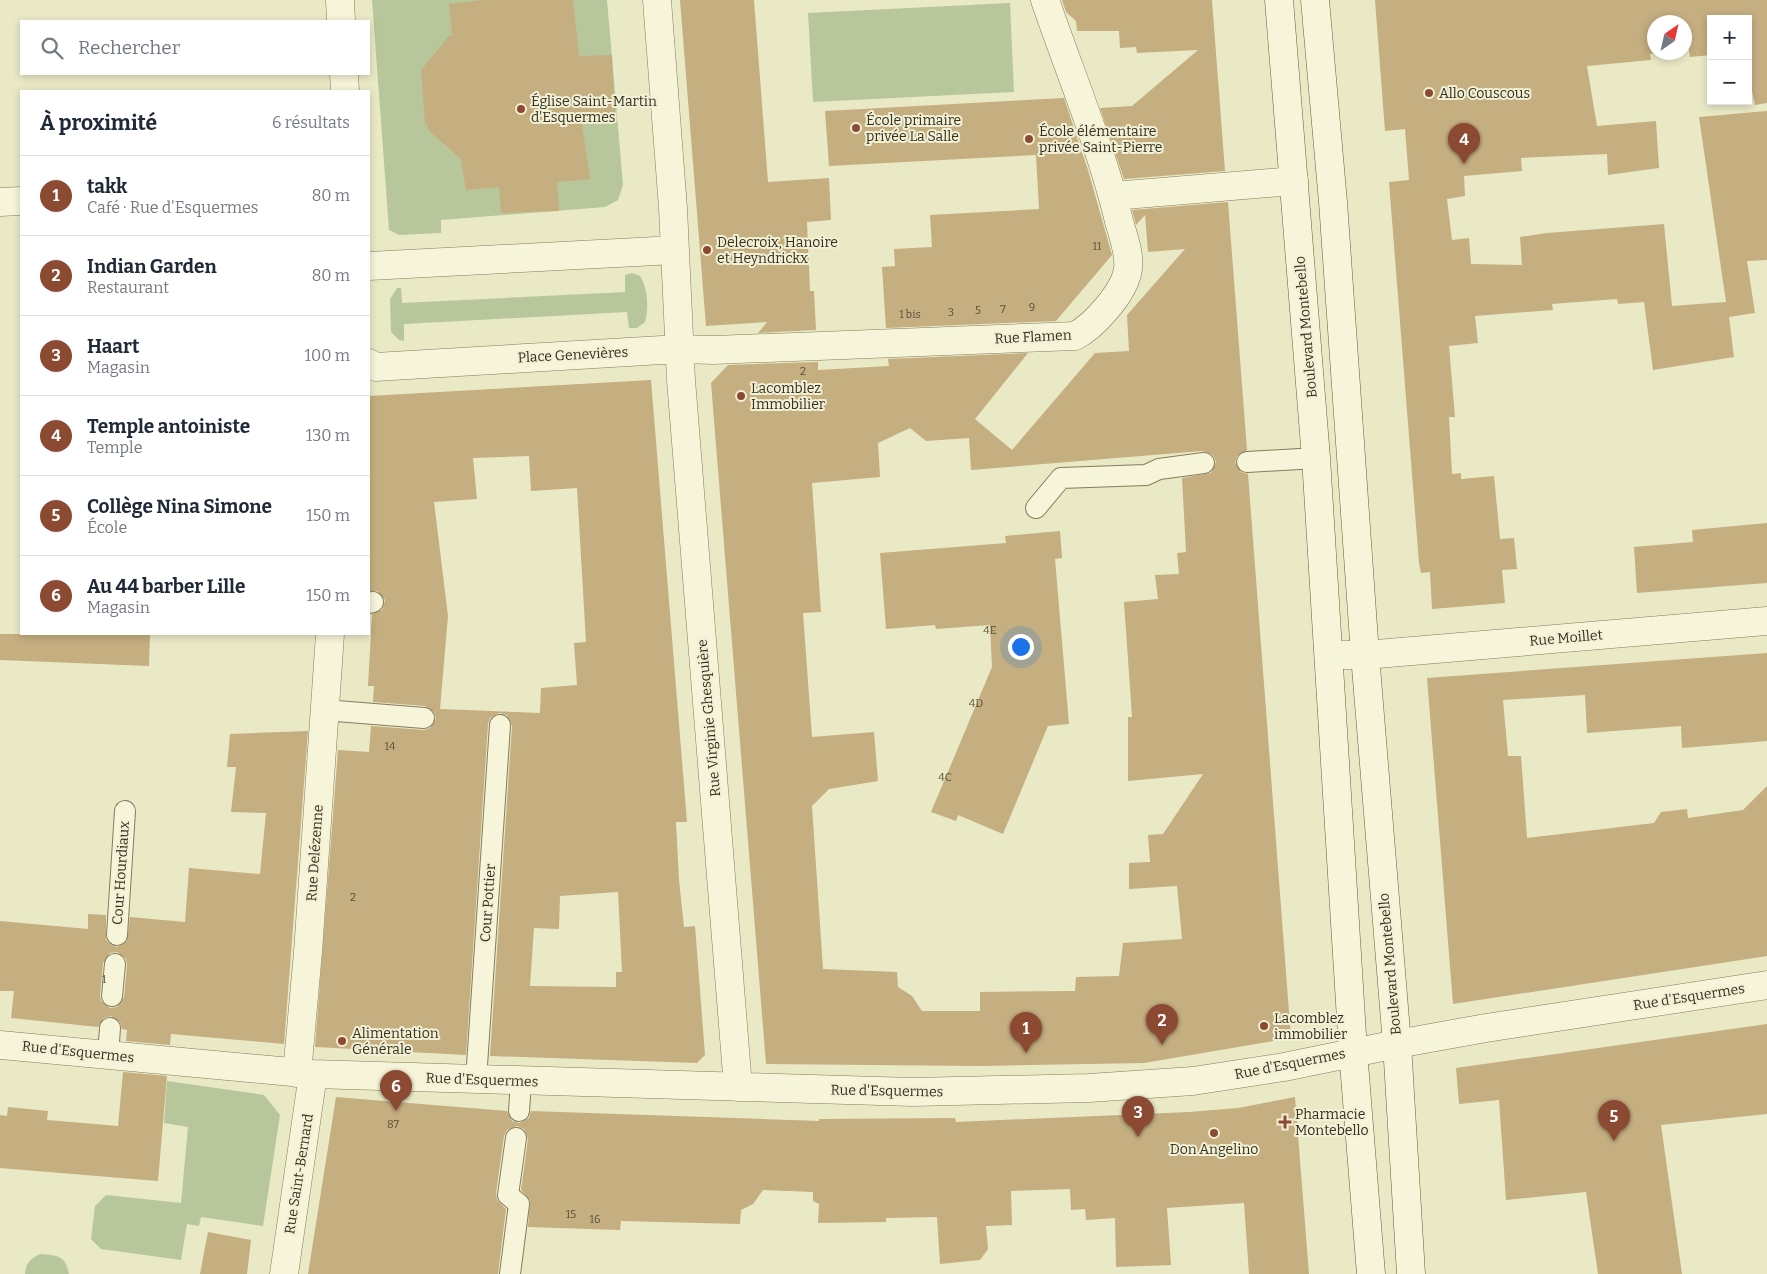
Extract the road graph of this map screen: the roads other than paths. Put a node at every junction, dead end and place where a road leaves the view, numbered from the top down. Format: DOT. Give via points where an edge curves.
graph roads {
  1 [pos="340,0"];
  2 [pos="657,0"];
  3 [pos="1045,0"];
  4 [pos="1279,0"];
  5 [pos="1315,0"];
  6 [pos="341,20"];
  7 [pos="344,75"];
  8 [pos="345,90"];
  9 [pos="1294,181"];
  10 [pos="1113,196"];
  11 [pos="20,201"];
  12 [pos="0,202"];
  13 [pos="675,250"];
  14 [pos="370,266"];
  15 [pos="679,349"];
  16 [pos="370,364"];
  17 [pos="1316,458"];
  18 [pos="1247,462"];
  19 [pos="1204,463"];
  20 [pos="1036,508"];
  21 [pos="1767,621"];
  22 [pos="330,635"];
  23 [pos="1329,655"];
  24 [pos="1365,655"];
  25 [pos="324,710"];
  26 [pos="424,718"];
  27 [pos="500,725"];
  28 [pos="125,811"];
  29 [pos="117,934"];
  30 [pos="115,964"];
  31 [pos="1767,985"];
  32 [pos="112,996"];
  33 [pos="110,1028"];
  34 [pos="1397,1044"];
  35 [pos="0,1045"];
  36 [pos="1353,1051"];
  37 [pos="108,1055"];
  38 [pos="305,1073"];
  39 [pos="476,1080"];
  40 [pos="521,1081"];
  41 [pos="738,1087"];
  42 [pos="519,1111"];
  43 [pos="516,1138"];
  44 [pos="284,1274"];
  45 [pos="510,1274"];
  46 [pos="1371,1274"];
  47 [pos="1411,1274"];
  1 -- 6 [label="street"];
  2 -- 13 [label="street"];
  3 -- 10 [label="street, Rue Flamen"];
  4 -- 9 [label="street, Boulevard Montebello"];
  5 -- 24 [label="street, Boulevard Montebello" via="1333,202"];
  7 -- 8 [label="street"];
  9 -- 10 [label="street"];
  9 -- 17 [label="street, Boulevard Montebello"];
  10 -- 15 [label="street, Rue Flamen" via="1128,257 1128,270 1118,293 1086,330 1075,336"];
  11 -- 12 [label="street"];
  13 -- 14 [label="street"];
  13 -- 15 [label="street"];
  15 -- 16 [label="street, Place Genevières" via="375,367"];
  15 -- 41 [label="street, Rue Virginie Ghesquière"];
  17 -- 18 [label="lane"];
  17 -- 23 [label="street, Boulevard Montebello"];
  19 -- 20 [label="lane" via="1158,469 1146,475 1061,478"];
  21 -- 24 [label="street, Rue Moillet"];
  22 -- 25 [label="street, Rue Delézenne"];
  23 -- 24 [label="street"];
  23 -- 36 [label="street, Boulevard Montebello"];
  24 -- 34 [label="street, Boulevard Montebello"];
  25 -- 26 [label="lane"];
  25 -- 38 [label="street, Rue Delézenne" via="309,942"];
  27 -- 39 [label="lane, Cour Pottier"];
  28 -- 29 [label="lane, Cour Hourdiaux"];
  30 -- 32 [label="lane"];
  31 -- 34 [label="street, Rue d'Esquermes"];
  33 -- 37 [label="lane"];
  34 -- 36 [label="street, Rue d'Esquermes"];
  34 -- 47 [label="street, Boulevard Montebello"];
  35 -- 37 [label="street, Rue d'Esquermes"];
  36 -- 41 [label="street, Rue d'Esquermes" via="1284,1067 1193,1081 1099,1088 913,1092"];
  36 -- 46 [label="street, Boulevard Montebello"];
  37 -- 38 [label="street, Rue d'Esquermes"];
  38 -- 39 [label="street, Rue d'Esquermes"];
  38 -- 44 [label="street, Rue Saint-Bernard"];
  39 -- 40 [label="street, Rue d'Esquermes"];
  40 -- 41 [label="street, Rue d'Esquermes"];
  40 -- 42 [label="lane"];
  43 -- 45 [label="lane" via="508,1195 520,1204"];
}
